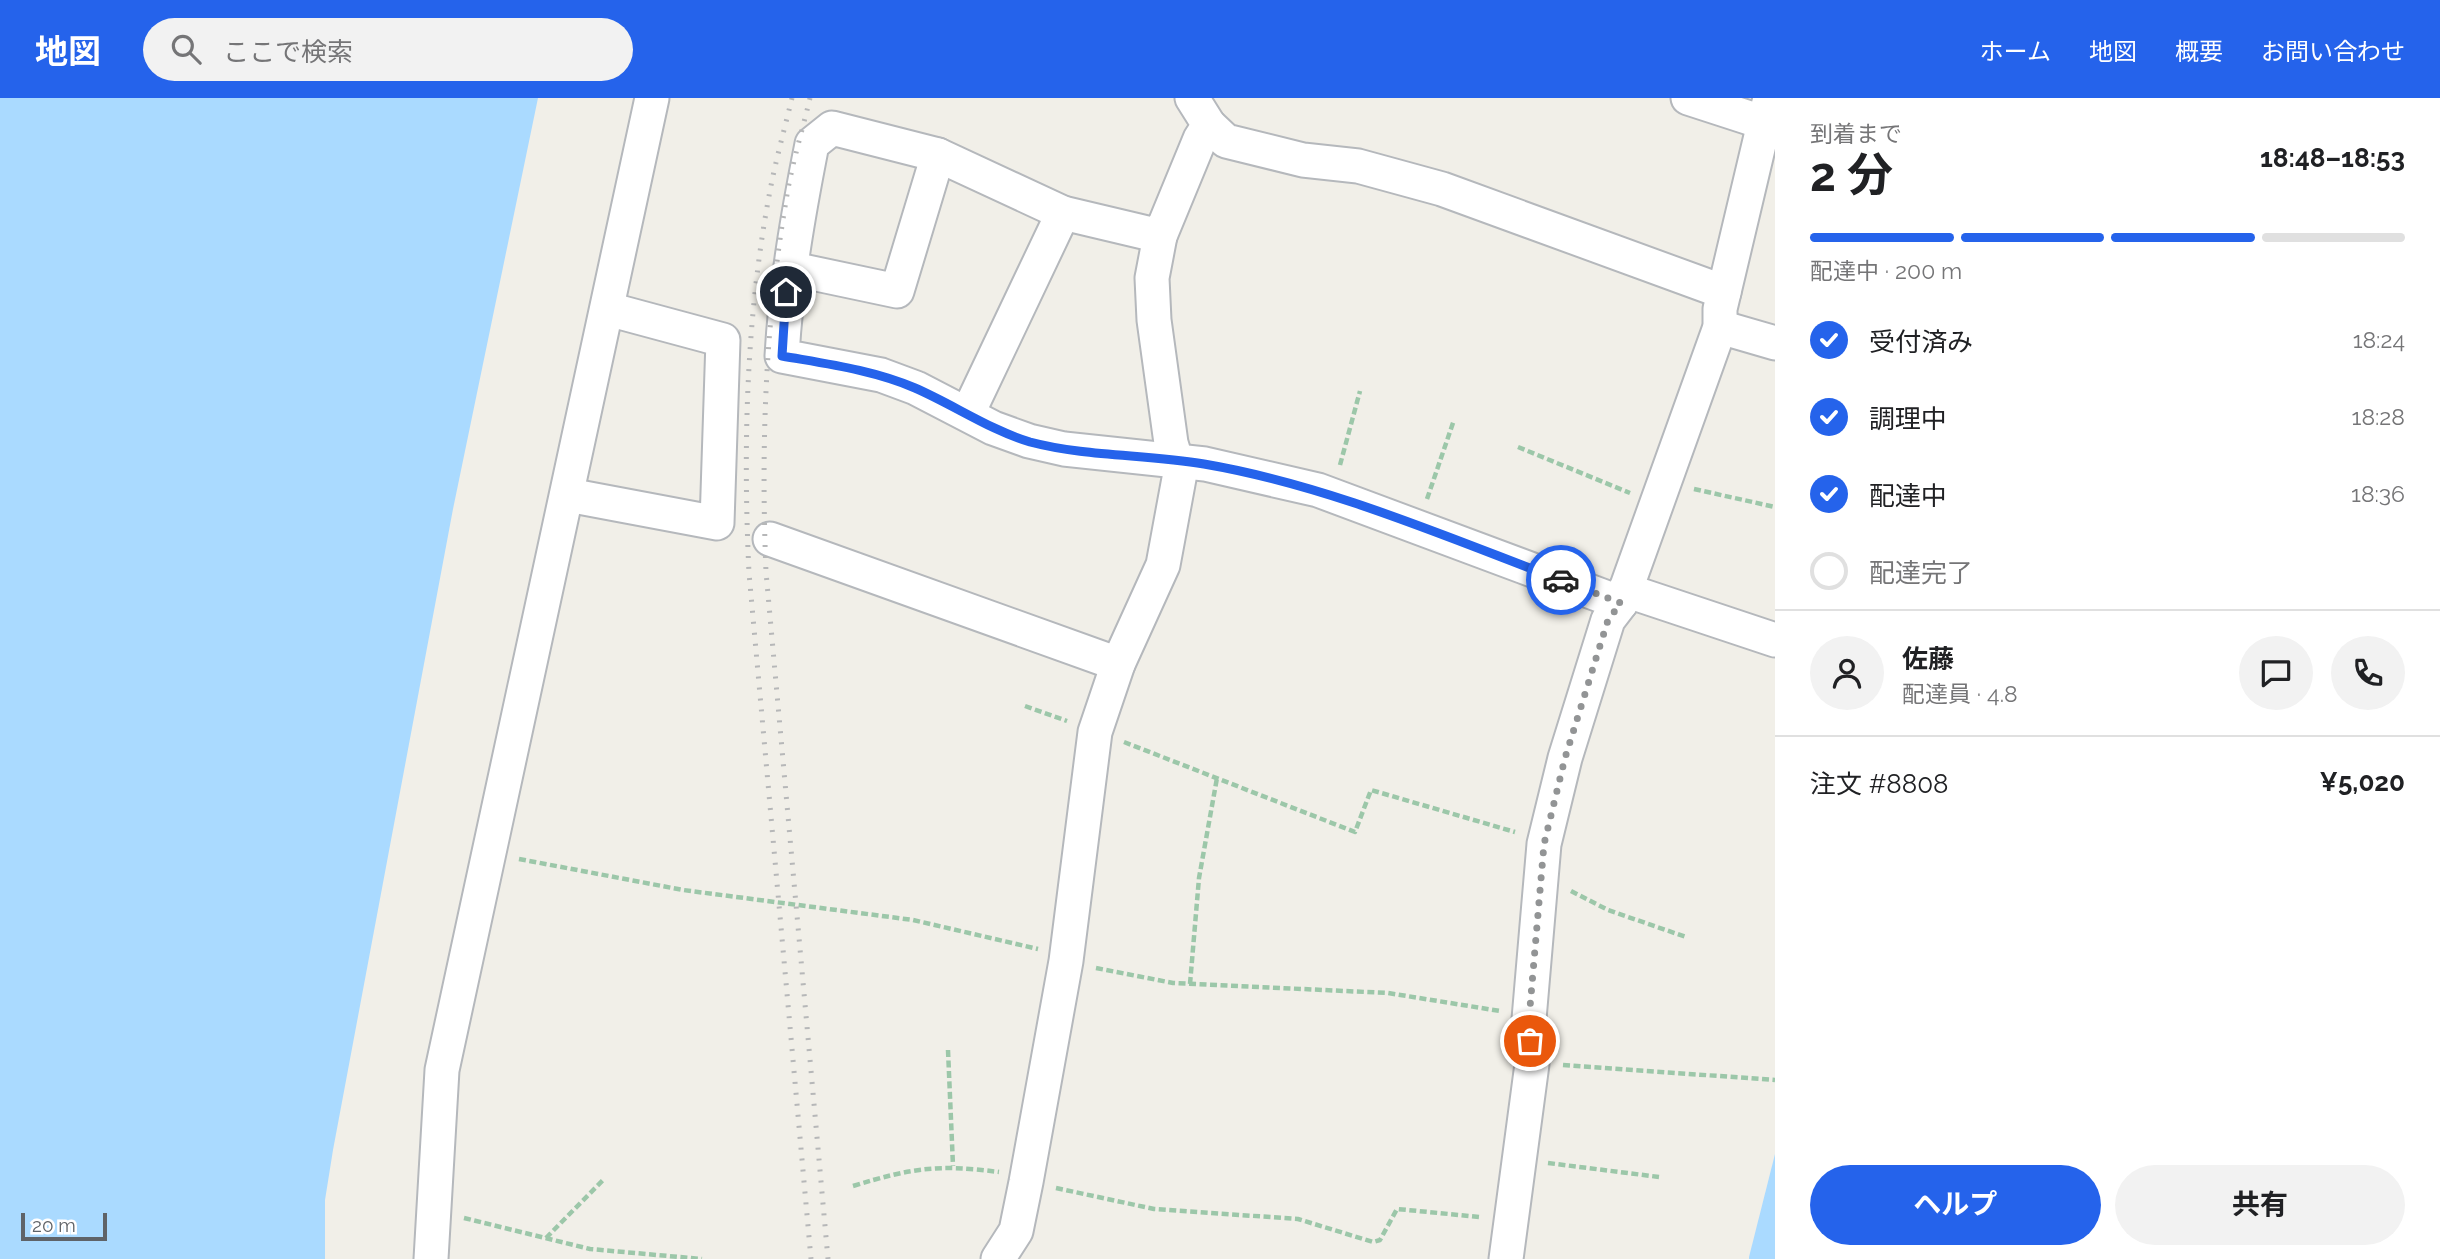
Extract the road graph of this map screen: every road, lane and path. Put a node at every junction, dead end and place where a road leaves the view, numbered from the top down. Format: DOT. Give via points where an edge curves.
graph roads {
  1 [pos="652,98"];
  2 [pos="1688,98"];
  3 [pos="1768,110"];
  4 [pos="1201,112"];
  5 [pos="938,155"];
  6 [pos="1063,213"];
  7 [pos="1160,236"];
  8 [pos="793,269"];
  9 [pos="1724,292"];
  10 [pos="608,309"];
  11 [pos="1720,327"];
  12 [pos="1775,343"];
  13 [pos="1360,391"];
  14 [pos="968,413"];
  15 [pos="1454,420"];
  16 [pos="1518,447"];
  17 [pos="1177,460"];
  18 [pos="1660,493"];
  19 [pos="568,495"];
  20 [pos="1332,495"];
  21 [pos="1775,508"];
  22 [pos="1417,527"];
  23 [pos="770,539"];
  24 [pos="1623,597"];
  25 [pos="1775,640"];
  26 [pos="1118,664"];
  27 [pos="1025,706"];
  28 [pos="1095,730"];
  29 [pos="1217,778"];
  30 [pos="1545,841"];
  31 [pos="487,853"];
  32 [pos="1541,878"];
  33 [pos="1686,937"];
  34 [pos="1066,958"];
  35 [pos="1190,984"];
  36 [pos="1529,1016"];
  37 [pos="948,1050"];
  38 [pos="1532,1064"];
  39 [pos="1775,1080"];
  40 [pos="1519,1160"];
  41 [pos="953,1166"];
  42 [pos="1658,1177"];
  43 [pos="604,1179"];
  44 [pos="1026,1179"];
  45 [pos="853,1186"];
  46 [pos="432,1210"];
  47 [pos="1509,1223"];
  48 [pos="546,1238"];
  49 [pos="431,1259"];
  50 [pos="702,1259"];
  51 [pos="998,1259"];
  52 [pos="1506,1259"];
  1 -- 10 [label="street"];
  2 -- 3 [label="street"];
  3 -- 9 [label="street"];
  4 -- 7 [label="street" via="1200,139"];
  4 -- 9 [label="street" via="1226,141 1303,160 1358,166 1442,189"];
  5 -- 6 [label="street"];
  5 -- 8 [label="street" via="897,291"];
  5 -- 8 [label="street" via="832,128 811,144 794,234"];
  6 -- 7 [label="street"];
  6 -- 14 [label="street"];
  7 -- 17 [label="street" via="1152,278 1154,320"];
  8 -- 14 [label="street" via="786,292 782,356 881,375"];
  9 -- 11 [label="street"];
  10 -- 19 [label="street"];
  10 -- 19 [label="street" via="723,340 718,523"];
  11 -- 12 [label="street"];
  11 -- 18 [label="street"];
  13 -- 20 [label="path"];
  14 -- 17 [label="street" via="993,428 1064,449"];
  15 -- 22 [label="path"];
  16 -- 18 [label="path"];
  17 -- 20 [label="street"];
  17 -- 26 [label="street" via="1181,473 1163,565"];
  18 -- 21 [label="path"];
  18 -- 24 [label="street"];
  19 -- 31 [label="street"];
  20 -- 22 [label="street"];
  22 -- 24 [label="street"];
  23 -- 26 [label="street"];
  24 -- 25 [label="street"];
  24 -- 30 [label="street" via="1608,620 1565,758"];
  26 -- 28 [label="street"];
  27 -- 28 [label="path"];
  28 -- 29 [label="path"];
  28 -- 34 [label="street"];
  29 -- 30 [label="path" via="1355,832 1371,790"];
  29 -- 35 [label="path" via="1199,878"];
  30 -- 32 [label="street"];
  31 -- 34 [label="path" via="683,890 913,920"];
  31 -- 46 [label="street" via="442,1070"];
  32 -- 33 [label="path" via="1608,910"];
  32 -- 36 [label="street"];
  34 -- 35 [label="path" via="1081,965"];
  34 -- 44 [label="street"];
  35 -- 36 [label="path" via="1388,993"];
  36 -- 38 [label="street"];
  37 -- 41 [label="path"];
  38 -- 39 [label="path"];
  38 -- 40 [label="street"];
  40 -- 42 [label="path"];
  40 -- 47 [label="street"];
  41 -- 44 [label="path"];
  41 -- 45 [label="path" via="907,1169"];
  43 -- 48 [label="path"];
  44 -- 47 [label="path" via="1154,1209 1298,1219 1373,1242 1380,1240 1397,1209"];
  44 -- 51 [label="street" via="1016,1231"];
  46 -- 48 [label="path"];
  46 -- 49 [label="street"];
  47 -- 52 [label="street"];
  48 -- 50 [label="path" via="590,1249"];
}
